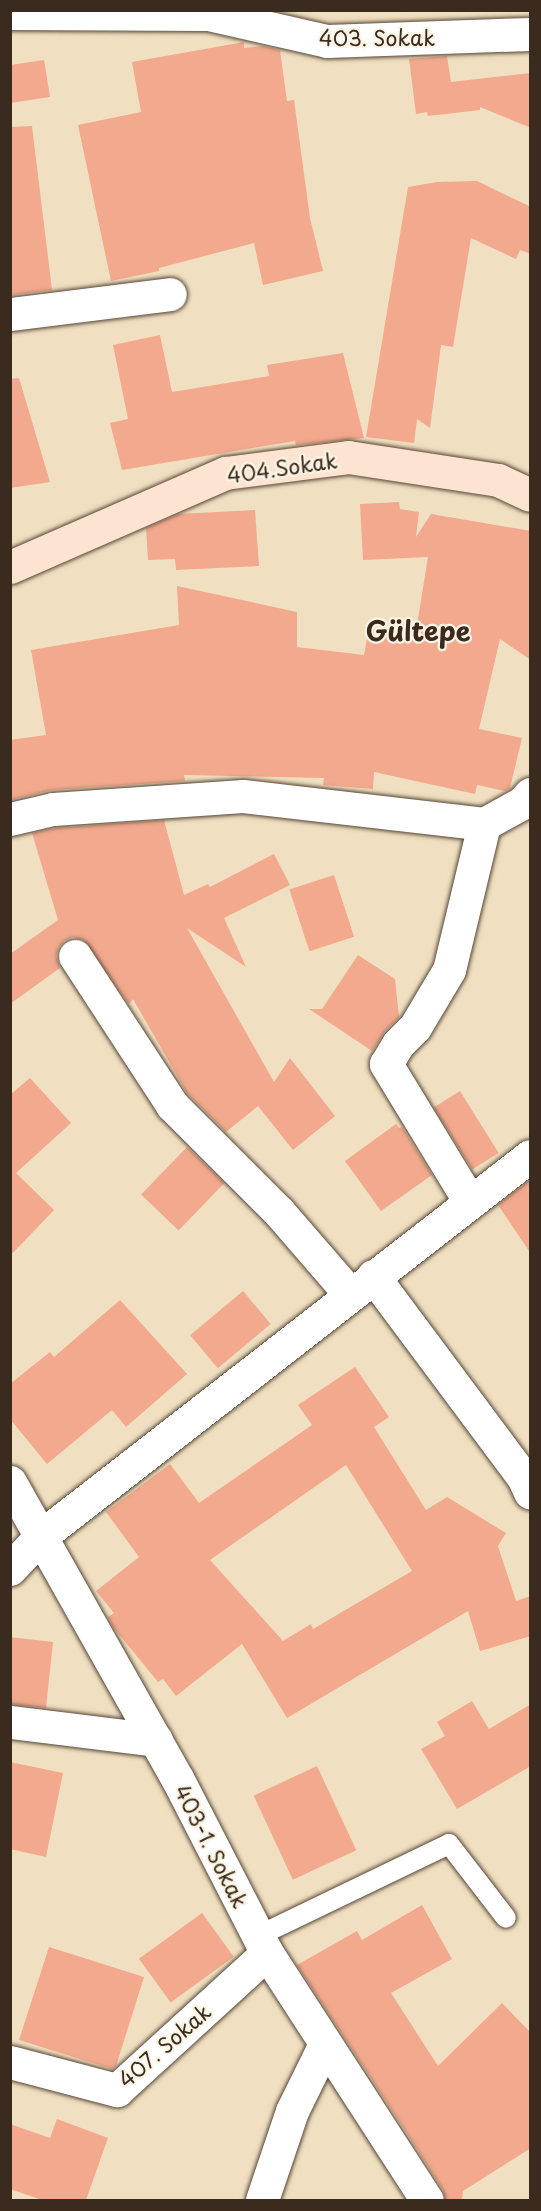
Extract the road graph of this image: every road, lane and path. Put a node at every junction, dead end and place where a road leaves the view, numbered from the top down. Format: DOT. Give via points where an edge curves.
graph roads {
  1 [pos="209,12"];
  2 [pos="10,13"];
  3 [pos="531,34"];
  4 [pos="170,294"];
  5 [pos="10,314"];
  6 [pos="531,495"];
  7 [pos="10,567"];
  8 [pos="531,794"];
  9 [pos="10,819"];
  10 [pos="484,824"];
  11 [pos="75,956"];
  12 [pos="531,1156"];
  13 [pos="470,1202"];
  14 [pos="361,1285"];
  15 [pos="10,1482"];
  16 [pos="531,1492"];
  17 [pos="41,1536"];
  18 [pos="10,1569"];
  19 [pos="10,1722"];
  20 [pos="156,1740"];
  21 [pos="506,1918"];
  22 [pos="262,1944"];
  23 [pos="326,2044"];
  24 [pos="10,2062"];
  25 [pos="261,2200"];
  26 [pos="427,2200"];
  1 -- 2 [label="street, 403. Sokak"];
  1 -- 3 [label="street, 403. Sokak" via="327,41"];
  4 -- 5 [label="street"];
  6 -- 7 [label="street, 404.Sokak" via="498,480 348,457 225,473"];
  8 -- 10 [label="street"];
  9 -- 10 [label="street" via="53,809 243,796"];
  10 -- 13 [label="street" via="449,970 415,1027 386,1064"];
  11 -- 14 [label="street" via="172,1105 279,1212"];
  12 -- 13 [label="street"];
  13 -- 14 [label="street"];
  14 -- 16 [label="street" via="523,1477"];
  14 -- 17 [label="street"];
  15 -- 17 [label="street, 403-1. Sokak"];
  17 -- 18 [label="street"];
  17 -- 20 [label="street, 403-1. Sokak"];
  19 -- 20 [label="street"];
  20 -- 22 [label="street, 403-1. Sokak"];
  21 -- 22 [label="lane" via="449,1844"];
  22 -- 23 [label="street, 403-1. Sokak"];
  22 -- 24 [label="street, 407. Sokak" via="117,2090"];
  23 -- 25 [label="street" via="292,2111"];
  23 -- 26 [label="street, 403-1. Sokak"];
}
